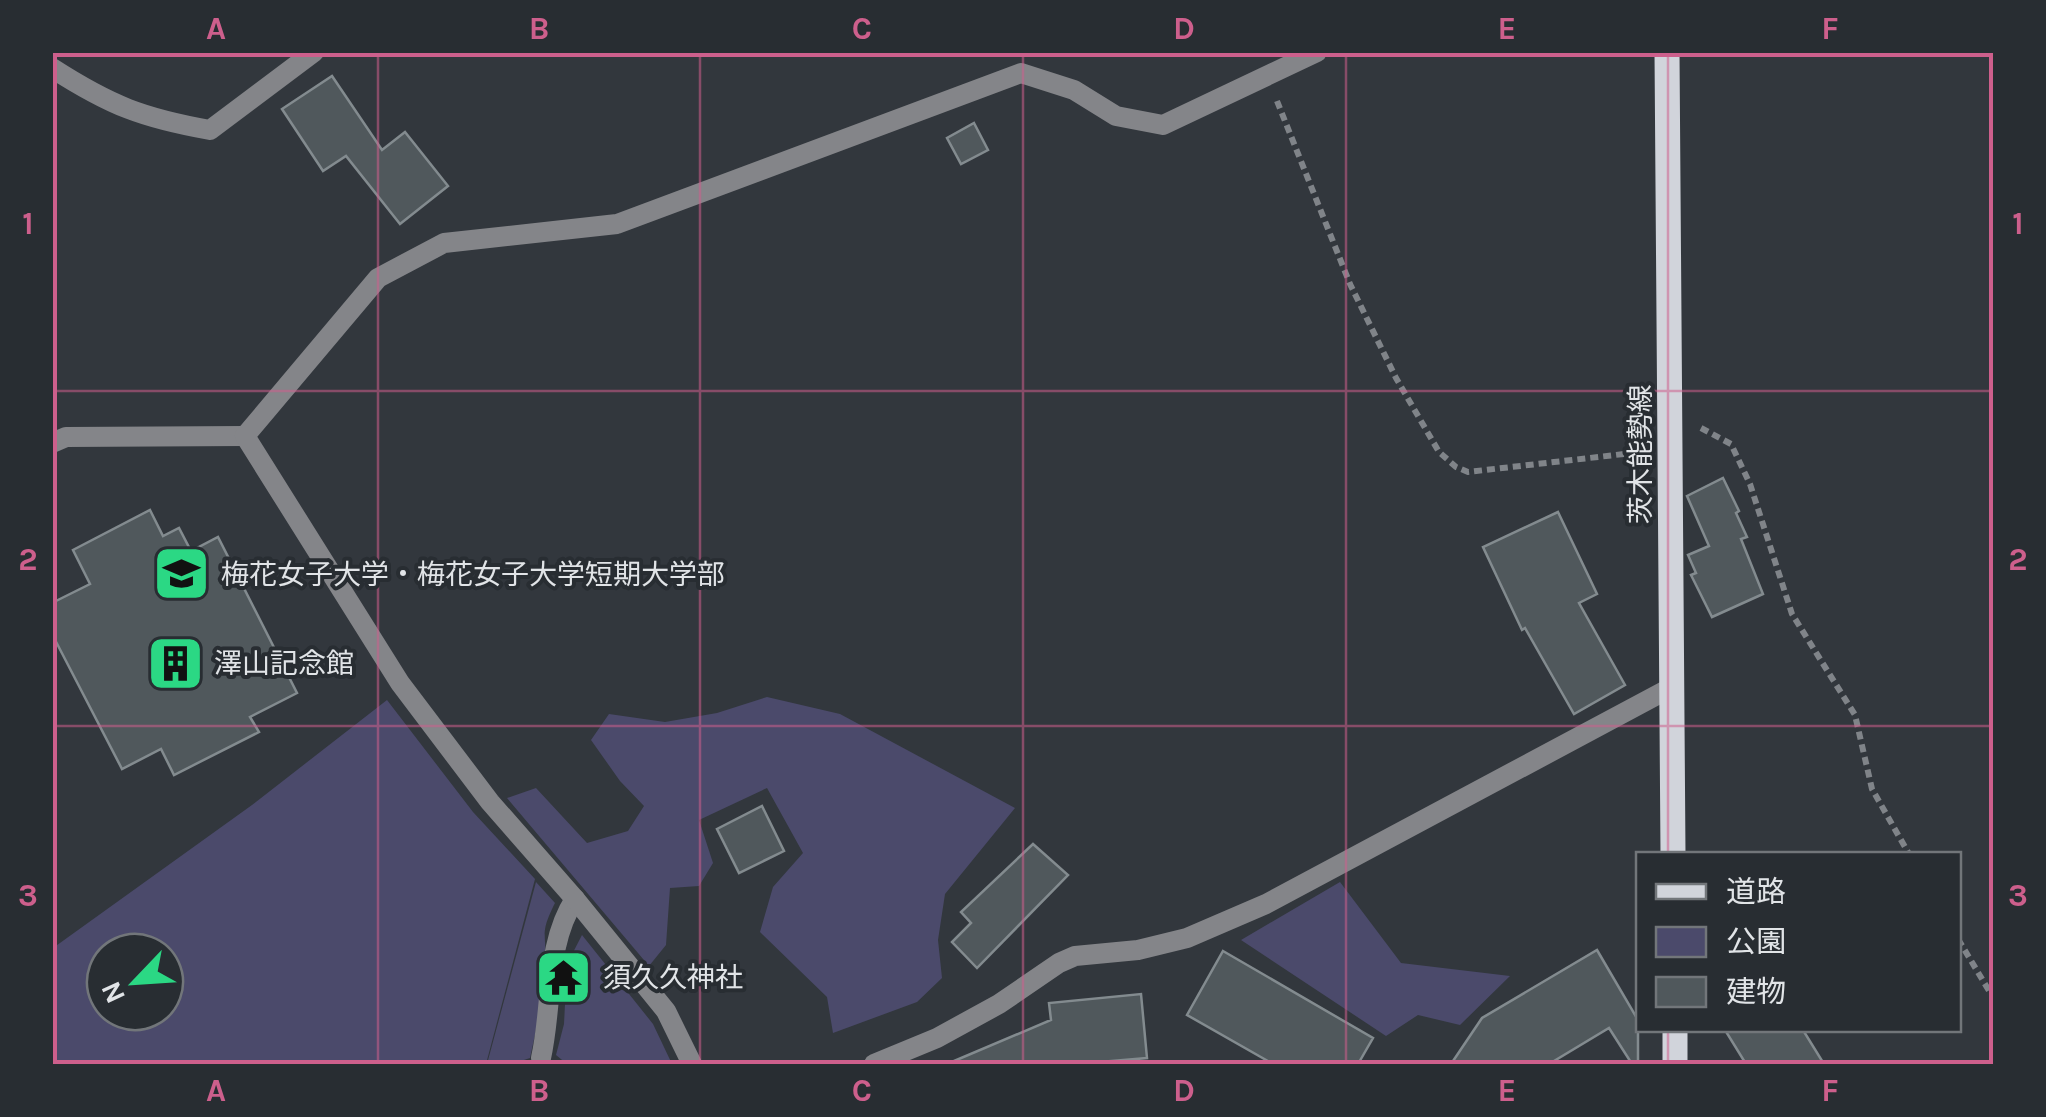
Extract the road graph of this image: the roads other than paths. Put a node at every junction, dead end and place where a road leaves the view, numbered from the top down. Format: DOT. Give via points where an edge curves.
graph roads {
  1 [pos="314,52"];
  2 [pos="1318,52"];
  3 [pos="1667,52"];
  4 [pos="52,68"];
  5 [pos="246,436"];
  6 [pos="52,443"];
  7 [pos="1672,687"];
  8 [pos="1673,852"];
  9 [pos="575,900"];
  10 [pos="1675,1032"];
  11 [pos="541,1058"];
  12 [pos="692,1064"];
  13 [pos="874,1064"];
  14 [pos="1675,1064"];
  1 -- 4 [label="street" via="210,130 153,120 98,98"];
  2 -- 5 [label="street" via="1163,125 1116,116 1074,90 1021,74 618,224 444,243 378,278"];
  3 -- 7 [label="main road, 茨木能勢線"];
  5 -- 6 [label="street" via="66,437"];
  5 -- 9 [label="street" via="400,683"];
  7 -- 8 [label="main road, 茨木能勢線"];
  7 -- 13 [label="street" via="1266,904 1187,938 1060,962 983,1012"];
  9 -- 11 [label="street" via="558,931"];
  9 -- 12 [label="street" via="666,1012"];
  10 -- 14 [label="main road"];
}
